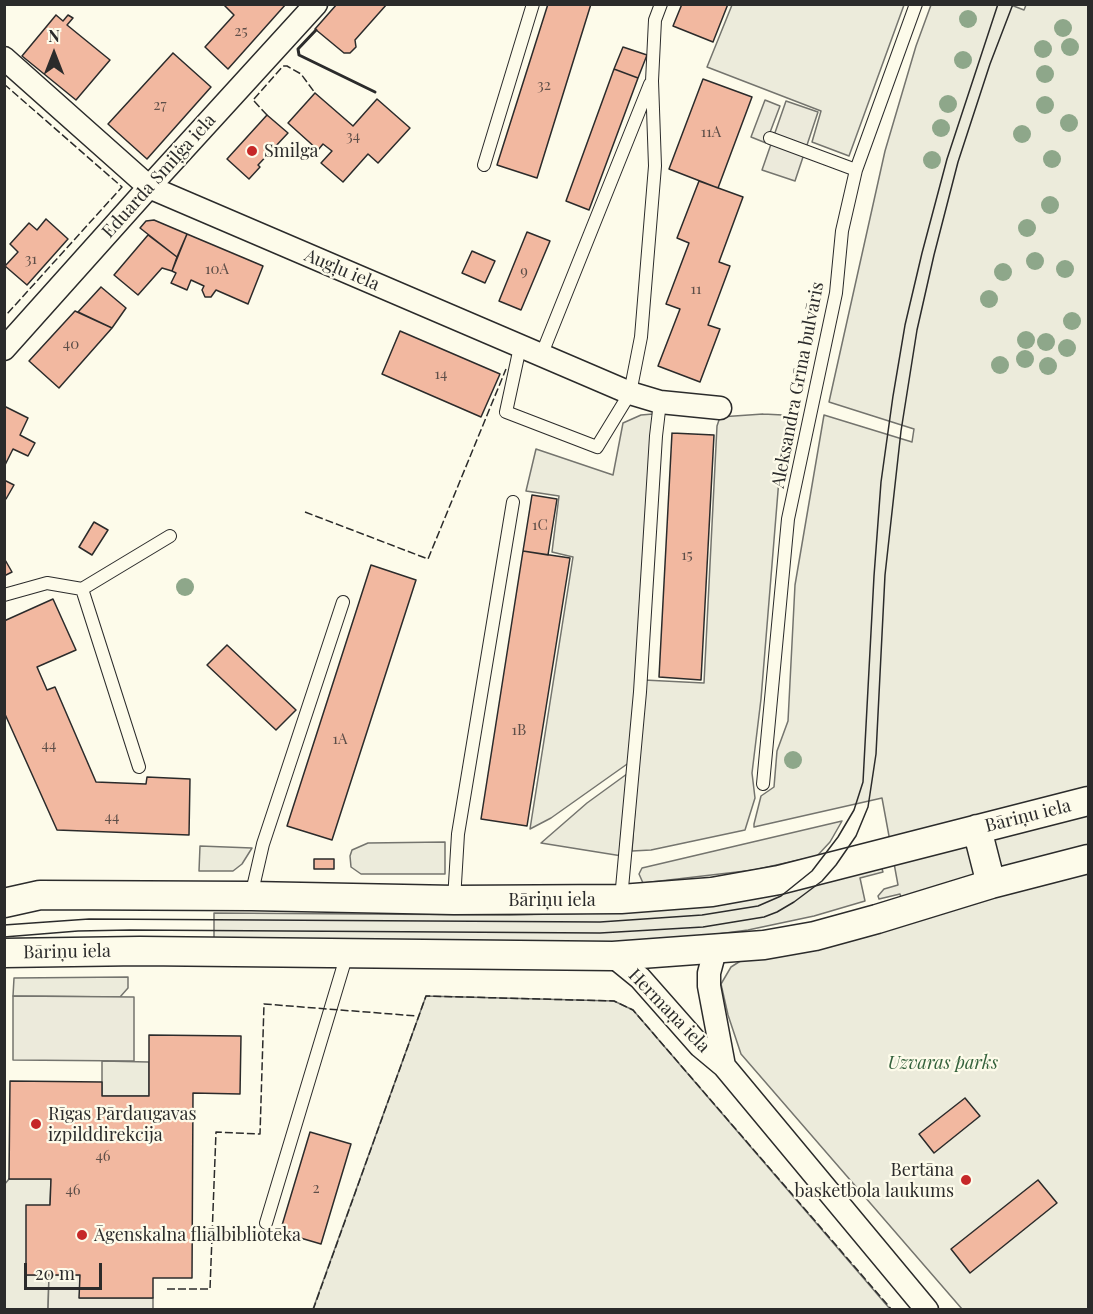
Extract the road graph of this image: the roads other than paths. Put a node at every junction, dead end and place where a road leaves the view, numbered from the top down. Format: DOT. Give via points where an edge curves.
graph roads {
  1 [pos="316,4"];
  2 [pos="533,4"];
  3 [pos="661,4"];
  4 [pos="916,4"];
  5 [pos="4,58"];
  6 [pos="651,81"];
  7 [pos="770,138"];
  8 [pos="484,165"];
  9 [pos="856,170"];
  10 [pos="148,187"];
  11 [pos="520,347"];
  12 [pos="4,349"];
  13 [pos="542,356"];
  14 [pos="630,393"];
  15 [pos="660,402"];
  16 [pos="720,408"];
  17 [pos="513,502"];
  18 [pos="170,536"];
  19 [pos="82,589"];
  20 [pos="4,595"];
  21 [pos="343,602"];
  22 [pos="139,767"];
  23 [pos="763,784"];
  24 [pos="1089,801"];
  25 [pos="977,829"];
  26 [pos="1089,859"];
  27 [pos="991,884"];
  28 [pos="251,896"];
  29 [pos="621,899"];
  30 [pos="454,900"];
  31 [pos="4,903"];
  32 [pos="716,947"];
  33 [pos="4,953"];
  34 [pos="347,953"];
  35 [pos="613,956"];
  36 [pos="724,1066"];
  37 [pos="266,1223"];
  38 [pos="927,1310"];
  1 -- 10 [label="street, Eduarda Smiļģa iela"];
  2 -- 8 [label="lane"];
  3 -- 6 [label="lane" via="655,20"];
  4 -- 9 [label="lane, Aleksandra Grīna bulvāris"];
  5 -- 10 [label="street, Augļu iela"];
  6 -- 13 [label="lane"];
  6 -- 14 [label="lane" via="655,166 641,338"];
  7 -- 9 [label="lane"];
  9 -- 23 [label="lane, Aleksandra Grīna bulvāris" via="842,231 836,293 788,519"];
  10 -- 11 [label="street, Augļu iela"];
  10 -- 12 [label="street, Eduarda Smiļģa iela"];
  11 -- 13 [label="street, Augļu iela"];
  11 -- 14 [label="lane" via="506,412 597,447"];
  13 -- 14 [label="street, Augļu iela"];
  14 -- 15 [label="street, Augļu iela"];
  15 -- 16 [label="street, Augļu iela"];
  15 -- 29 [label="lane"];
  17 -- 30 [label="lane" via="458,834"];
  18 -- 19 [label="lane"];
  19 -- 20 [label="lane" via="47,583"];
  19 -- 22 [label="lane"];
  21 -- 28 [label="lane" via="263,844"];
  24 -- 25 [label="street, Bāriņu iela"];
  25 -- 27 [label="street"];
  25 -- 29 [label="street, Bāriņu iela" via="779,880 712,892"];
  26 -- 27 [label="street, Bāriņu iela"];
  27 -- 32 [label="street, Bāriņu iela" via="815,936 764,945"];
  28 -- 30 [label="street, Bāriņu iela"];
  28 -- 31 [label="street, Bāriņu iela" via="40,895"];
  29 -- 30 [label="street, Bāriņu iela"];
  32 -- 35 [label="street, Bāriņu iela"];
  32 -- 36 [label="street, Hermaņa iela" via="709,986"];
  33 -- 34 [label="street, Bāriņu iela"];
  34 -- 35 [label="street, Bāriņu iela"];
  34 -- 37 [label="lane"];
  35 -- 36 [label="street, Hermaņa iela" via="640,978 700,1046"];
  36 -- 38 [label="street, Hermaņa iela"];
}
